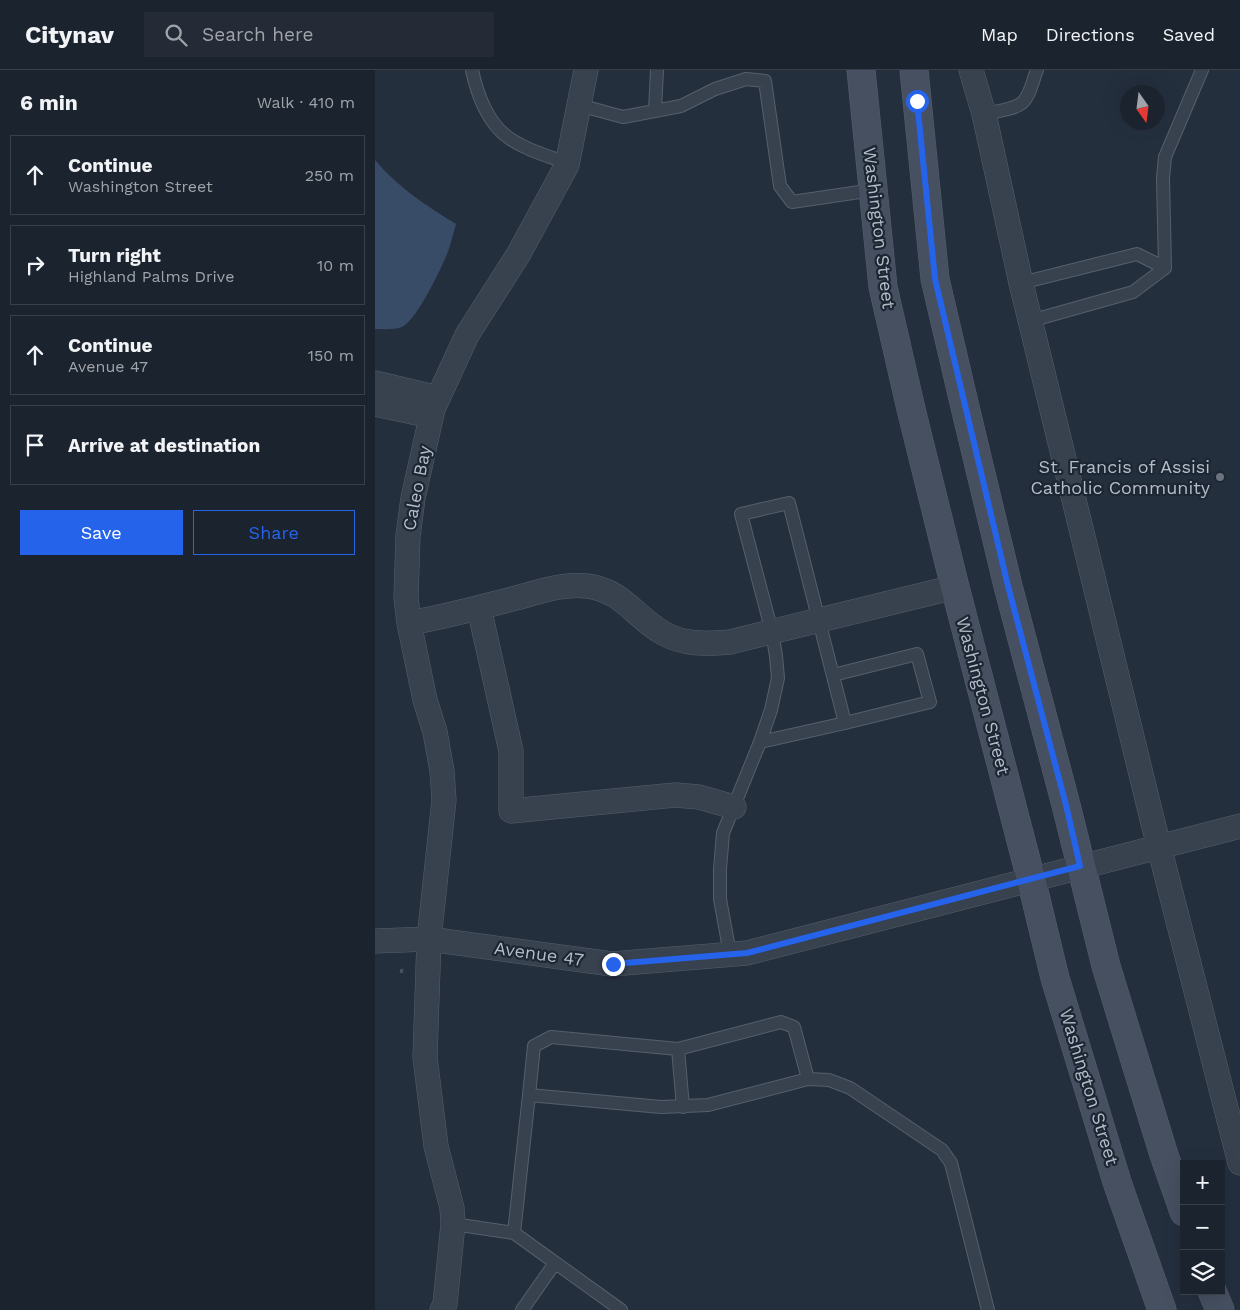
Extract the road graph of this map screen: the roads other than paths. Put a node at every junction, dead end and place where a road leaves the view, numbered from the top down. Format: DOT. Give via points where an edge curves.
graph roads {
  1 [pos="472,70"];
  2 [pos="586,70"];
  3 [pos="657,70"];
  4 [pos="861,70"];
  5 [pos="914,70"];
  6 [pos="971,70"];
  7 [pos="1037,70"];
  8 [pos="1201,70"];
  9 [pos="579,106"];
  10 [pos="655,110"];
  11 [pos="984,113"];
  12 [pos="567,163"];
  13 [pos="873,190"];
  14 [pos="1165,268"];
  15 [pos="1021,283"];
  16 [pos="1030,321"];
  17 [pos="375,383"];
  18 [pos="375,404"];
  19 [pos="435,407"];
  20 [pos="955,587"];
  21 [pos="479,608"];
  22 [pos="820,620"];
  23 [pos="409,623"];
  24 [pos="772,632"];
  25 [pos="833,675"];
  26 [pos="845,723"];
  27 [pos="760,742"];
  28 [pos="734,807"];
  29 [pos="1240,826"];
  30 [pos="1159,846"];
  31 [pos="1080,866"];
  32 [pos="1042,876"];
  33 [pos="429,939"];
  34 [pos="375,940"];
  35 [pos="730,954"];
  36 [pos="678,1048"];
  37 [pos="808,1079"];
  38 [pos="529,1095"];
  39 [pos="683,1107"];
  40 [pos="1240,1163"];
  41 [pos="1182,1205"];
  42 [pos="453,1224"];
  43 [pos="514,1233"];
  44 [pos="555,1263"];
  45 [pos="1214,1295"];
  46 [pos="442,1310"];
  47 [pos="522,1310"];
  48 [pos="621,1310"];
  49 [pos="988,1310"];
  50 [pos="1162,1310"];
  51 [pos="1220,1310"];
  1 -- 12 [label="lane" via="492,120 508,138"];
  2 -- 9 [label="street, Caleo Bay"];
  3 -- 10 [label="lane"];
  4 -- 13 [label="main road, Washington Street"];
  5 -- 31 [label="main road" via="935,279 1008,586"];
  6 -- 11 [label="street"];
  7 -- 11 [label="lane" via="1023,102"];
  8 -- 14 [label="lane" via="1165,157"];
  9 -- 10 [label="lane" via="623,117"];
  9 -- 12 [label="street, Caleo Bay"];
  10 -- 13 [label="lane" via="681,106 715,89 746,79 765,81 780,186 792,202"];
  11 -- 15 [label="street"];
  12 -- 19 [label="street, Caleo Bay" via="518,255 467,335"];
  13 -- 20 [label="main road, Washington Street" via="883,287"];
  14 -- 15 [label="lane" via="1137,254"];
  14 -- 16 [label="lane" via="1133,292"];
  15 -- 16 [label="street"];
  16 -- 30 [label="street"];
  17 -- 19 [label="street"];
  18 -- 19 [label="street"];
  19 -- 23 [label="street, Caleo Bay" via="413,498 408,536 406,598"];
  20 -- 22 [label="street"];
  20 -- 32 [label="main road, Washington Street"];
  21 -- 23 [label="street"];
  21 -- 24 [label="street" via="565,586 587,586 609,592 664,634 685,641 706,644 730,642"];
  21 -- 28 [label="street" via="511,751 511,811 675,795 699,796"];
  22 -- 24 [label="street"];
  22 -- 24 [label="lane" via="789,504 741,514"];
  22 -- 25 [label="lane"];
  23 -- 33 [label="street, Caleo Bay" via="443,780 444,800"];
  24 -- 27 [label="lane" via="778,678"];
  25 -- 26 [label="lane"];
  25 -- 26 [label="lane" via="917,654 930,702"];
  26 -- 27 [label="lane"];
  27 -- 28 [label="lane"];
  28 -- 35 [label="lane" via="723,833 720,869 721,899"];
  29 -- 30 [label="street, Avenue 47"];
  30 -- 31 [label="street, Avenue 47"];
  30 -- 40 [label="street"];
  31 -- 32 [label="street, Avenue 47"];
  31 -- 41 [label="main road" via="1106,966"];
  32 -- 35 [label="street, Avenue 47" via="835,931 747,953"];
  32 -- 50 [label="main road, Washington Street" via="1055,978 1117,1182"];
  33 -- 34 [label="street, Avenue 47"];
  33 -- 35 [label="street, Avenue 47" via="613,964"];
  33 -- 42 [label="street, Caleo Bay" via="425,1057 436,1146"];
  36 -- 37 [label="lane" via="781,1022 794,1027"];
  36 -- 38 [label="lane" via="551,1037 534,1046"];
  36 -- 39 [label="lane"];
  37 -- 39 [label="lane" via="708,1105"];
  37 -- 49 [label="lane" via="829,1080 850,1088 942,1150 951,1163"];
  38 -- 39 [label="lane"];
  38 -- 43 [label="lane"];
  42 -- 43 [label="lane"];
  42 -- 46 [label="street, Caleo Bay"];
  43 -- 44 [label="lane"];
  44 -- 47 [label="lane"];
  44 -- 48 [label="lane"];
  45 -- 51 [label="main road"];
}
